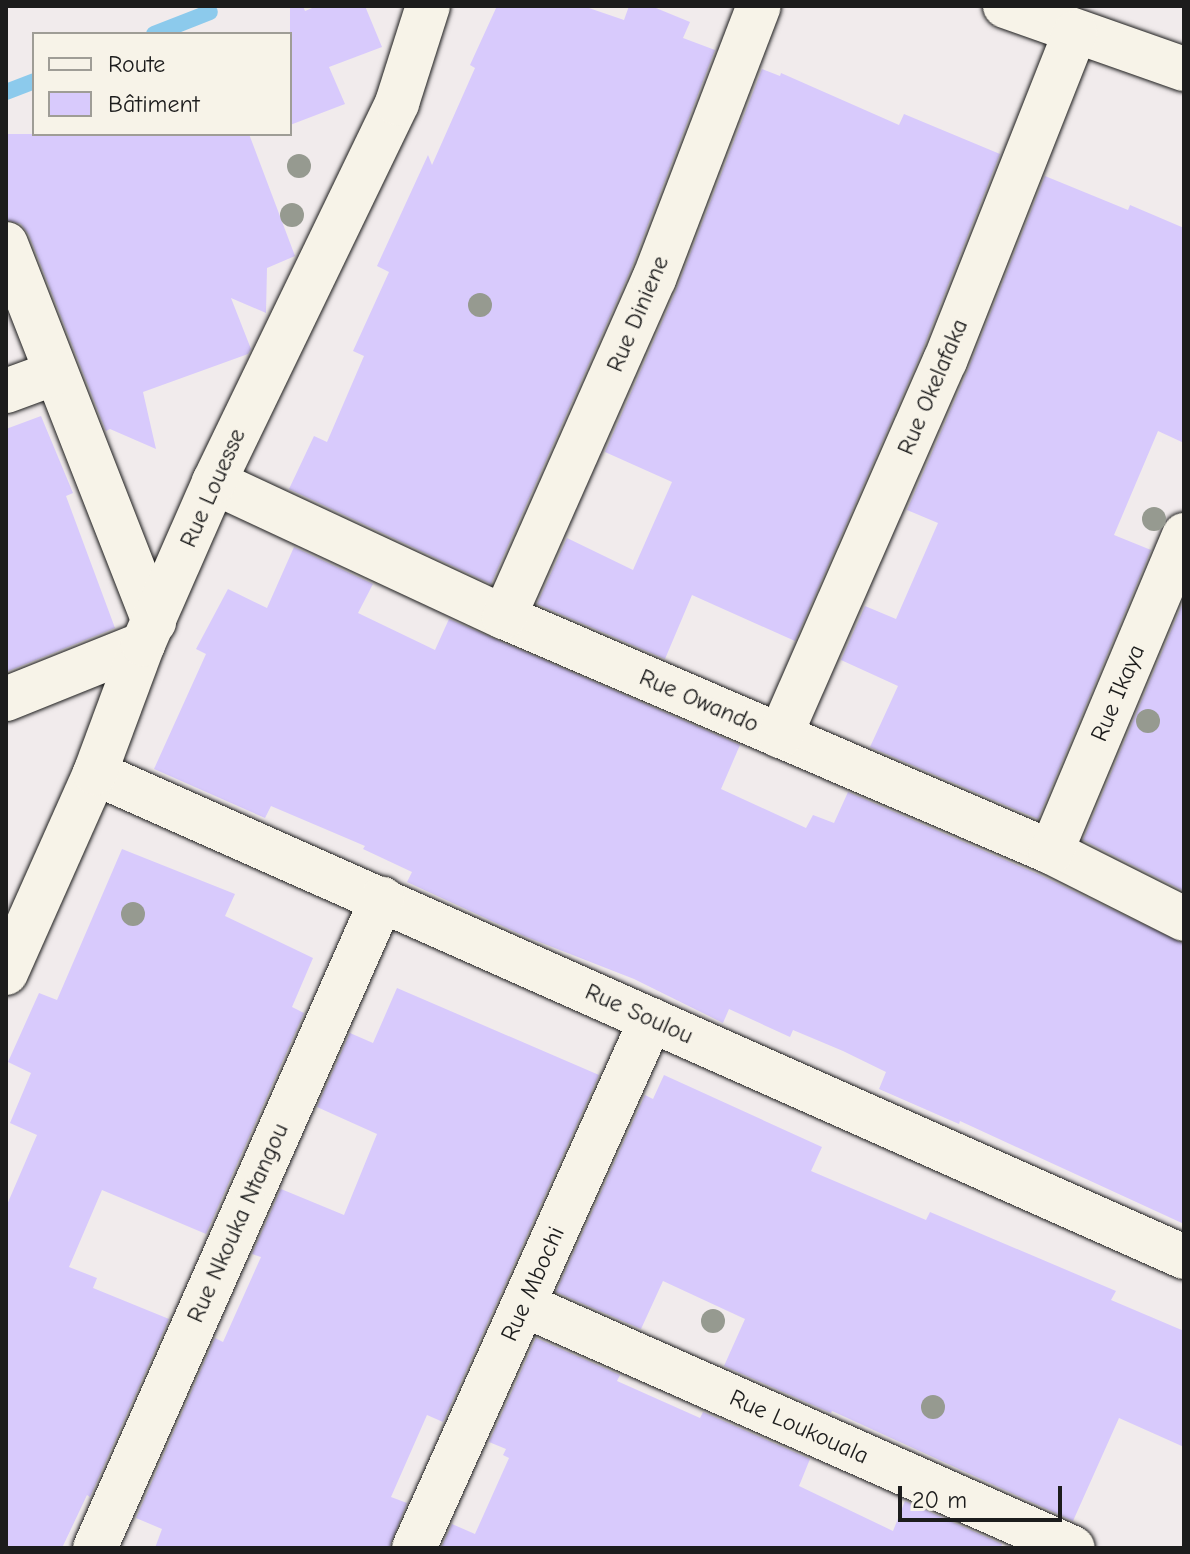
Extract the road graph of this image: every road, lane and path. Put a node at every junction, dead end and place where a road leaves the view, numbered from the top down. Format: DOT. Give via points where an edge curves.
graph roads {
  1 [pos="428,6"];
  2 [pos="759,6"];
  3 [pos="1005,6"];
  4 [pos="1075,33"];
  5 [pos="1184,69"];
  6 [pos="6,244"];
  7 [pos="55,373"];
  8 [pos="6,391"];
  9 [pos="214,482"];
  10 [pos="1184,535"];
  11 [pos="504,617"];
  12 [pos="148,633"];
  13 [pos="6,699"];
  14 [pos="780,736"];
  15 [pos="95,773"];
  16 [pos="1051,852"];
  17 [pos="382,899"];
  18 [pos="1184,919"];
  19 [pos="6,973"];
  20 [pos="651,1020"];
  21 [pos="1184,1257"];
  22 [pos="524,1305"];
  23 [pos="95,1548"];
  24 [pos="414,1548"];
  25 [pos="1073,1548"];
  1 -- 9 [label="street, Rue Louesse" via="397,103"];
  2 -- 11 [label="street, Rue Diniene" via="654,279"];
  3 -- 4 [label="street"];
  4 -- 5 [label="street"];
  4 -- 14 [label="street, Rue Okelafaka" via="945,361"];
  6 -- 7 [label="street"];
  7 -- 8 [label="street"];
  7 -- 12 [label="street"];
  9 -- 11 [label="street, Rue Owando"];
  9 -- 12 [label="street, Rue Louesse"];
  10 -- 16 [label="street, Rue Ikaya"];
  11 -- 14 [label="street, Rue Owando"];
  12 -- 13 [label="street"];
  12 -- 15 [label="street, Rue Louesse"];
  14 -- 16 [label="street, Rue Owando"];
  15 -- 17 [label="street, Rue Soulou"];
  15 -- 19 [label="street, Rue Louesse"];
  16 -- 18 [label="street, Rue Owando"];
  17 -- 20 [label="street, Rue Soulou"];
  17 -- 23 [label="street, Rue Nkouka Ntangou"];
  20 -- 21 [label="street, Rue Soulou"];
  20 -- 22 [label="street, Rue Mbochi"];
  22 -- 24 [label="street, Rue Mbochi"];
  22 -- 25 [label="street, Rue Loukouala"];
}
